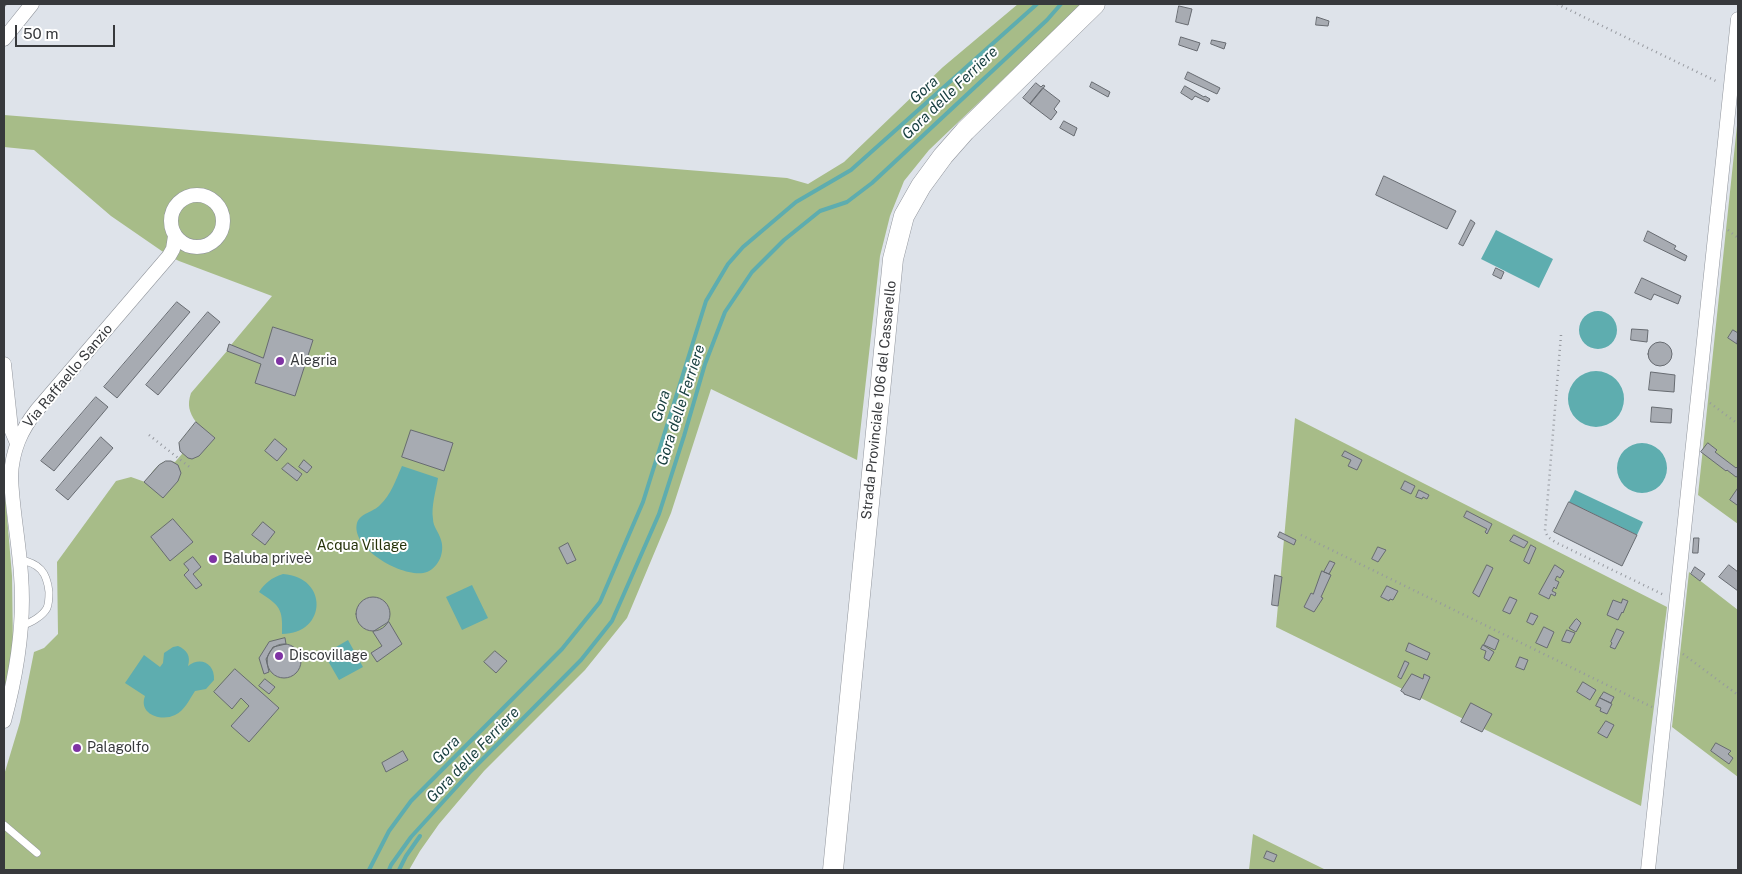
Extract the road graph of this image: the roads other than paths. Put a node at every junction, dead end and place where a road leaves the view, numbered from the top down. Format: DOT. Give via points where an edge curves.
graph roads {
  1 [pos="32,4"];
  2 [pos="1095,4"];
  3 [pos="1738,19"];
  4 [pos="4,38"];
  5 [pos="175,236"];
  6 [pos="187,245"];
  7 [pos="168,256"];
  8 [pos="4,364"];
  9 [pos="17,443"];
  10 [pos="20,560"];
  11 [pos="22,626"];
  12 [pos="4,721"];
  13 [pos="4,827"];
  14 [pos="37,853"];
  15 [pos="833,870"];
  16 [pos="1648,870"];
  1 -- 4 [label="street"];
  2 -- 15 [label="street, Strada Provinciale 106 del Cassarello" via="943,156 904,216 893,259"];
  3 -- 16 [label="street"];
  5 -- 6 [label="street"];
  5 -- 6 [label="street, Via Raffaello Sanzio" via="171,222 179,202 199,195 213,201 221,213 219,234 208,244"];
  5 -- 7 [label="street, Via Raffaello Sanzio"];
  6 -- 7 [label="street, Via Raffaello Sanzio"];
  7 -- 9 [label="street, Via Raffaello Sanzio" via="27,421"];
  8 -- 9 [label="street" via="11,429"];
  9 -- 10 [label="street, Via Raffaello Sanzio" via="11,476"];
  10 -- 11 [label="street, Via Raffaello Sanzio"];
  10 -- 11 [label="lane" via="42,570 49,598 41,616"];
  11 -- 12 [label="street, Via Raffaello Sanzio"];
  13 -- 14 [label="lane"];
}
